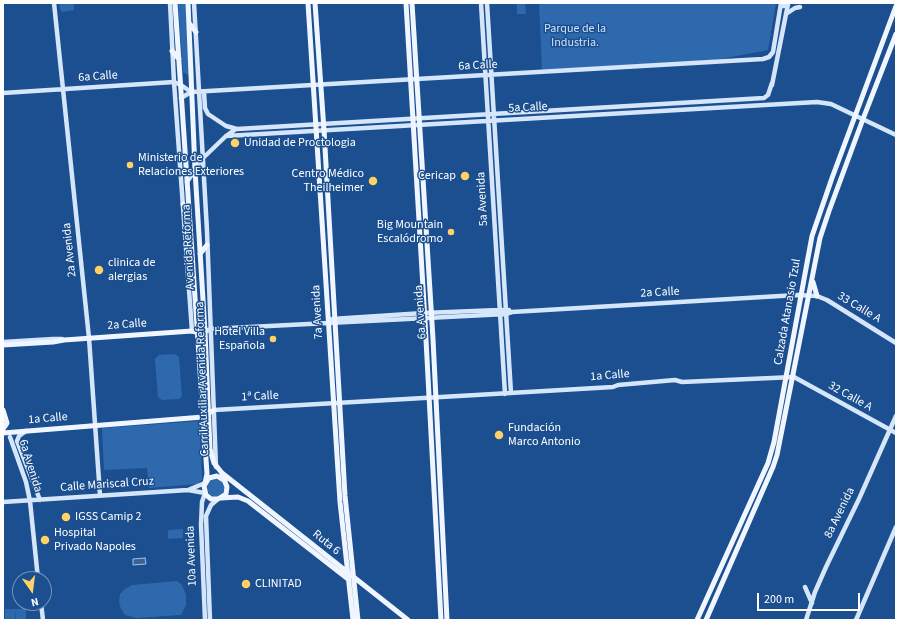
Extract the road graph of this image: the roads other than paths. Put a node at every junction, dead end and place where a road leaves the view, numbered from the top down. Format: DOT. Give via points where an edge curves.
graph roads {
  1 [pos="54,3"];
  2 [pos="170,3"];
  3 [pos="175,3"];
  4 [pos="194,3"];
  5 [pos="308,3"];
  6 [pos="315,3"];
  7 [pos="406,3"];
  8 [pos="412,3"];
  9 [pos="481,3"];
  10 [pos="487,3"];
  11 [pos="781,3"];
  12 [pos="788,4"];
  13 [pos="188,5"];
  14 [pos="896,6"];
  15 [pos="800,7"];
  16 [pos="786,14"];
  17 [pos="189,23"];
  18 [pos="196,32"];
  19 [pos="896,34"];
  20 [pos="172,51"];
  21 [pos="179,59"];
  22 [pos="488,75"];
  23 [pos="417,79"];
  24 [pos="411,80"];
  25 [pos="174,82"];
  26 [pos="772,83"];
  27 [pos="181,85"];
  28 [pos="314,85"];
  29 [pos="320,85"];
  30 [pos="62,89"];
  31 [pos="191,92"];
  32 [pos="199,92"];
  33 [pos="204,92"];
  34 [pos="3,93"];
  35 [pos="181,98"];
  36 [pos="760,105"];
  37 [pos="494,114"];
  38 [pos="488,115"];
  39 [pos="855,115"];
  40 [pos="413,119"];
  41 [pos="420,119"];
  42 [pos="862,119"];
  43 [pos="494,120"];
  44 [pos="488,121"];
  45 [pos="317,124"];
  46 [pos="323,124"];
  47 [pos="413,125"];
  48 [pos="420,125"];
  49 [pos="237,129"];
  50 [pos="324,130"];
  51 [pos="317,131"];
  52 [pos="896,135"];
  53 [pos="226,136"];
  54 [pos="202,159"];
  55 [pos="195,170"];
  56 [pos="188,181"];
  57 [pos="182,190"];
  58 [pos="183,204"];
  59 [pos="191,223"];
  60 [pos="207,245"];
  61 [pos="200,254"];
  62 [pos="496,263"];
  63 [pos="503,263"];
  64 [pos="812,279"];
  65 [pos="801,296"];
  66 [pos="810,296"];
  67 [pos="817,296"];
  68 [pos="499,312"];
  69 [pos="506,312"];
  70 [pos="425,315"];
  71 [pos="431,315"];
  72 [pos="330,322"];
  73 [pos="204,329"];
  74 [pos="210,329"];
  75 [pos="195,330"];
  76 [pos="89,338"];
  77 [pos="64,340"];
  78 [pos="3,342"];
  79 [pos="896,342"];
  80 [pos="3,346"];
  81 [pos="786,378"];
  82 [pos="794,378"];
  83 [pos="511,393"];
  84 [pos="505,394"];
  85 [pos="429,398"];
  86 [pos="436,398"];
  87 [pos="333,403"];
  88 [pos="339,403"];
  89 [pos="3,410"];
  90 [pos="214,410"];
  91 [pos="208,414"];
  92 [pos="896,416"];
  93 [pos="203,417"];
  94 [pos="95,425"];
  95 [pos="3,429"];
  96 [pos="890,430"];
  97 [pos="26,431"];
  98 [pos="3,433"];
  99 [pos="896,433"];
  100 [pos="10,436"];
  101 [pos="216,467"];
  102 [pos="222,473"];
  103 [pos="29,474"];
  104 [pos="225,481"];
  105 [pos="232,481"];
  106 [pos="205,483"];
  107 [pos="188,490"];
  108 [pos="195,491"];
  109 [pos="205,493"];
  110 [pos="100,495"];
  111 [pos="219,499"];
  112 [pos="40,500"];
  113 [pos="202,500"];
  114 [pos="30,501"];
  115 [pos="3,502"];
  116 [pos="896,527"];
  117 [pos="37,571"];
  118 [pos="350,577"];
  119 [pos="805,587"];
  120 [pos="812,602"];
  121 [pos="205,620"];
  122 [pos="210,620"];
  123 [pos="353,620"];
  124 [pos="358,620"];
  125 [pos="408,620"];
  126 [pos="440,620"];
  127 [pos="447,620"];
  128 [pos="697,620"];
  129 [pos="706,620"];
  130 [pos="806,620"];
  131 [pos="856,620"];
  1 -- 30 [label="street, 2a Avenida"];
  2 -- 20 [label="street, Carril Auxiliar Avenida Reforma"];
  3 -- 21 [label="main road, Avenida Reforma"];
  4 -- 13 [label="main road"];
  4 -- 18 [label="street, Carril Auxiliar Avenida Reforma"];
  5 -- 28 [label="main road, 7a Avenida"];
  6 -- 29 [label="main road, 7a Avenida"];
  7 -- 24 [label="main road, 6a Avenida"];
  8 -- 23 [label="main road, 6a Avenida"];
  9 -- 22 [label="street, 5a Avenida"];
  10 -- 22 [label="street, 5a Avenida"];
  11 -- 12 [label="street" via="783,6"];
  11 -- 22 [label="street, 6a Calle" via="773,52 766,58"];
  12 -- 16 [label="street"];
  13 -- 17 [label="main road, Avenida Reforma"];
  14 -- 39 [label="main road, Calzada Atanasio Tzul"];
  15 -- 16 [label="street"];
  16 -- 26 [label="street"];
  17 -- 18 [label="main road"];
  17 -- 31 [label="main road, Avenida Reforma"];
  18 -- 32 [label="street, Carril Auxiliar Avenida Reforma"];
  19 -- 42 [label="main road, Calzada Atanasio Tzul"];
  20 -- 21 [label="main road"];
  20 -- 25 [label="street, Carril Auxiliar Avenida Reforma"];
  21 -- 27 [label="main road, Avenida Reforma"];
  22 -- 23 [label="street, 6a Calle"];
  22 -- 37 [label="street, 5a Avenida"];
  22 -- 38 [label="street, 5a Avenida"];
  23 -- 24 [label="street, 6a Calle"];
  23 -- 41 [label="main road, 6a Avenida"];
  24 -- 29 [label="street, 6a Calle"];
  24 -- 40 [label="main road, 6a Avenida"];
  25 -- 27 [label="street, 6a Calle"];
  25 -- 30 [label="street, 6a Calle"];
  25 -- 57 [label="street, Carril Auxiliar Avenida Reforma"];
  26 -- 36 [label="street" via="770,100"];
  26 -- 37 [label="street, 5a Calle" via="768,95 764,98"];
  27 -- 31 [label="street, 6a Calle"];
  27 -- 35 [label="main road, Avenida Reforma"];
  28 -- 29 [label="street, 6a Calle"];
  28 -- 33 [label="street, 6a Calle"];
  28 -- 45 [label="main road, 7a Avenida"];
  29 -- 46 [label="main road, 7a Avenida"];
  30 -- 34 [label="street, 6a Calle"];
  30 -- 76 [label="street, 2a Avenida"];
  31 -- 32 [label="street, 6a Calle"];
  31 -- 35 [label="street"];
  31 -- 55 [label="main road, Avenida Reforma"];
  32 -- 33 [label="street, 6a Calle"];
  32 -- 54 [label="street, Carril Auxiliar Avenida Reforma"];
  33 -- 49 [label="street, 5a Calle" via="209,115 226,126"];
  35 -- 56 [label="main road, Avenida Reforma"];
  36 -- 39 [label="street, 5a Calle" via="816,102 831,104"];
  36 -- 43 [label="street, 5a Calle"];
  37 -- 38 [label="street, 5a Calle"];
  37 -- 43 [label="street, 5a Avenida"];
  38 -- 41 [label="street, 5a Calle"];
  38 -- 44 [label="street, 5a Avenida"];
  39 -- 42 [label="street, 5a Calle"];
  39 -- 65 [label="main road, Calzada Atanasio Tzul" via="816,222"];
  40 -- 41 [label="street, 5a Calle"];
  40 -- 46 [label="street, 5a Calle"];
  40 -- 47 [label="main road, 6a Avenida"];
  41 -- 48 [label="main road, 6a Avenida"];
  42 -- 52 [label="street, 5a Calle"];
  42 -- 64 [label="main road, Calzada Atanasio Tzul" via="820,238"];
  43 -- 44 [label="street, 5a Calle"];
  43 -- 63 [label="street, 5a Avenida"];
  44 -- 48 [label="street, 5a Calle"];
  44 -- 62 [label="street, 5a Avenida"];
  45 -- 46 [label="street, 5a Calle"];
  45 -- 49 [label="street, 5a Calle"];
  45 -- 51 [label="main road, 7a Avenida"];
  46 -- 50 [label="main road, 7a Avenida"];
  47 -- 48 [label="street, 5a Calle"];
  47 -- 50 [label="street, 5a Calle"];
  47 -- 70 [label="main road, 6a Avenida"];
  48 -- 71 [label="main road, 6a Avenida"];
  49 -- 53 [label="street, 5a Calle"];
  50 -- 51 [label="street, 5a Calle"];
  50 -- 72 [label="main road, 7a Avenida"];
  51 -- 53 [label="street, 5a Calle"];
  51 -- 72 [label="main road, 7a Avenida"];
  53 -- 54 [label="street, 5a Calle"];
  54 -- 55 [label="street, 5a Calle"];
  54 -- 60 [label="street, Carril Auxiliar Avenida Reforma"];
  55 -- 56 [label="street, 5a Calle"];
  55 -- 61 [label="main road, Avenida Reforma"];
  56 -- 57 [label="street, 5a Calle"];
  56 -- 59 [label="main road, Avenida Reforma"];
  57 -- 58 [label="street, Carril Auxiliar Avenida Reforma"];
  58 -- 59 [label="main road"];
  58 -- 75 [label="street, Carril Auxiliar Avenida Reforma"];
  59 -- 75 [label="main road, Avenida Reforma"];
  60 -- 61 [label="main road"];
  60 -- 74 [label="street, Carril Auxiliar Avenida Reforma"];
  61 -- 73 [label="main road, Avenida Reforma"];
  62 -- 63 [label="street"];
  62 -- 68 [label="street, 5a Avenida"];
  63 -- 69 [label="street, 5a Avenida"];
  64 -- 66 [label="main road, Calzada Atanasio Tzul"];
  64 -- 67 [label="main road"];
  65 -- 66 [label="street, 2a Calle"];
  65 -- 69 [label="street, 2a Calle"];
  65 -- 81 [label="main road, Calzada Atanasio Tzul"];
  66 -- 67 [label="street, 33 Calle A"];
  66 -- 82 [label="main road, Calzada Atanasio Tzul"];
  67 -- 79 [label="street, 33 Calle A"];
  68 -- 69 [label="street, 2a Calle"];
  68 -- 71 [label="street, 2a Calle"];
  68 -- 84 [label="street, 5a Avenida"];
  69 -- 83 [label="street, 5a Avenida"];
  70 -- 71 [label="street, 2a Calle"];
  70 -- 72 [label="street, 2a Calle"];
  70 -- 85 [label="main road, 6a Avenida"];
  71 -- 86 [label="main road, 6a Avenida"];
  72 -- 74 [label="street, 2a Calle"];
  72 -- 87 [label="main road, 7a Avenida"];
  72 -- 88 [label="main road, 7a Avenida"];
  73 -- 74 [label="street, 2a Calle"];
  73 -- 75 [label="main road, 2a Calle" via="200,334"];
  73 -- 91 [label="main road, Avenida Reforma"];
  74 -- 90 [label="street, Carril Auxiliar Avenida Reforma"];
  75 -- 76 [label="main road, 2a Calle"];
  75 -- 93 [label="main road, Avenida Reforma"];
  76 -- 77 [label="main road, 2a Calle"];
  76 -- 94 [label="street, 2a Avenida"];
  77 -- 78 [label="street, 2a Calle"];
  77 -- 80 [label="main road, 2a Calle"];
  81 -- 82 [label="street, 1a Calle"];
  81 -- 83 [label="street, 1a Calle" via="682,382 675,380"];
  81 -- 128 [label="main road, Calzada Atanasio Tzul" via="768,463"];
  82 -- 96 [label="street, 32 Calle A"];
  82 -- 129 [label="main road, Calzada Atanasio Tzul" via="773,467"];
  83 -- 84 [label="street, 1a Calle"];
  84 -- 86 [label="street, 1a Calle"];
  85 -- 86 [label="street, 1a Calle"];
  85 -- 88 [label="street, 1ª Calle"];
  85 -- 126 [label="main road, 6a Avenida"];
  86 -- 127 [label="main road, 6a Avenida"];
  87 -- 88 [label="street, 1ª Calle"];
  87 -- 90 [label="street, 1ª Calle"];
  87 -- 118 [label="main road, 7a Avenida" via="340,502"];
  88 -- 118 [label="main road, 7a Avenida"];
  89 -- 95 [label="main road" via="7,423"];
  90 -- 91 [label="main road"];
  90 -- 101 [label="street, Carril Auxiliar Avenida Reforma"];
  91 -- 93 [label="main road"];
  91 -- 101 [label="main road, Avenida Reforma" via="210,449"];
  92 -- 96 [label="street, 8a Avenida"];
  93 -- 94 [label="main road"];
  93 -- 106 [label="main road, Avenida Reforma" via="207,474"];
  94 -- 97 [label="main road, 1a Calle"];
  94 -- 110 [label="street, 2a Avenida"];
  96 -- 99 [label="street, 32 Calle A"];
  96 -- 120 [label="street, 8a Avenida"];
  97 -- 98 [label="main road, 1a Calle"];
  97 -- 103 [label="street" via="17,441"];
  100 -- 114 [label="street, 6a Avenida" via="24,472"];
  101 -- 102 [label="main road, Avenida Reforma"];
  102 -- 104 [label="main road"];
  102 -- 105 [label="main road, Avenida Reforma"];
  103 -- 112 [label="street"];
  103 -- 114 [label="street"];
  104 -- 105 [label="main road"];
  104 -- 106 [label="main road" via="214,476"];
  104 -- 111 [label="main road" via="226,494"];
  105 -- 118 [label="main road, Ruta 6"];
  106 -- 107 [label="street, Calle Mariscal Cruz"];
  106 -- 109 [label="main road"];
  107 -- 108 [label="street, Calle Mariscal Cruz"];
  107 -- 110 [label="street, Calle Mariscal Cruz"];
  108 -- 109 [label="street, Calle Mariscal Cruz"];
  108 -- 113 [label="street" via="200,494"];
  109 -- 111 [label="main road" via="211,499"];
  109 -- 113 [label="street, 10a Avenida"];
  110 -- 112 [label="street, Calle Mariscal Cruz"];
  111 -- 118 [label="main road, Ruta 6" via="238,497 248,501"];
  111 -- 122 [label="street, 10a Avenida" via="211,505 206,516"];
  112 -- 114 [label="street, Calle Mariscal Cruz"];
  113 -- 121 [label="street, 10a Avenida"];
  114 -- 115 [label="street, Calle Mariscal Cruz"];
  114 -- 117 [label="street"];
  116 -- 131 [label="street"];
  118 -- 123 [label="main road, 7a Avenida"];
  118 -- 124 [label="main road, 7a Avenida"];
  118 -- 125 [label="main road, Ruta 6"];
  119 -- 120 [label="street"];
  120 -- 130 [label="street, 8a Avenida"];
}
